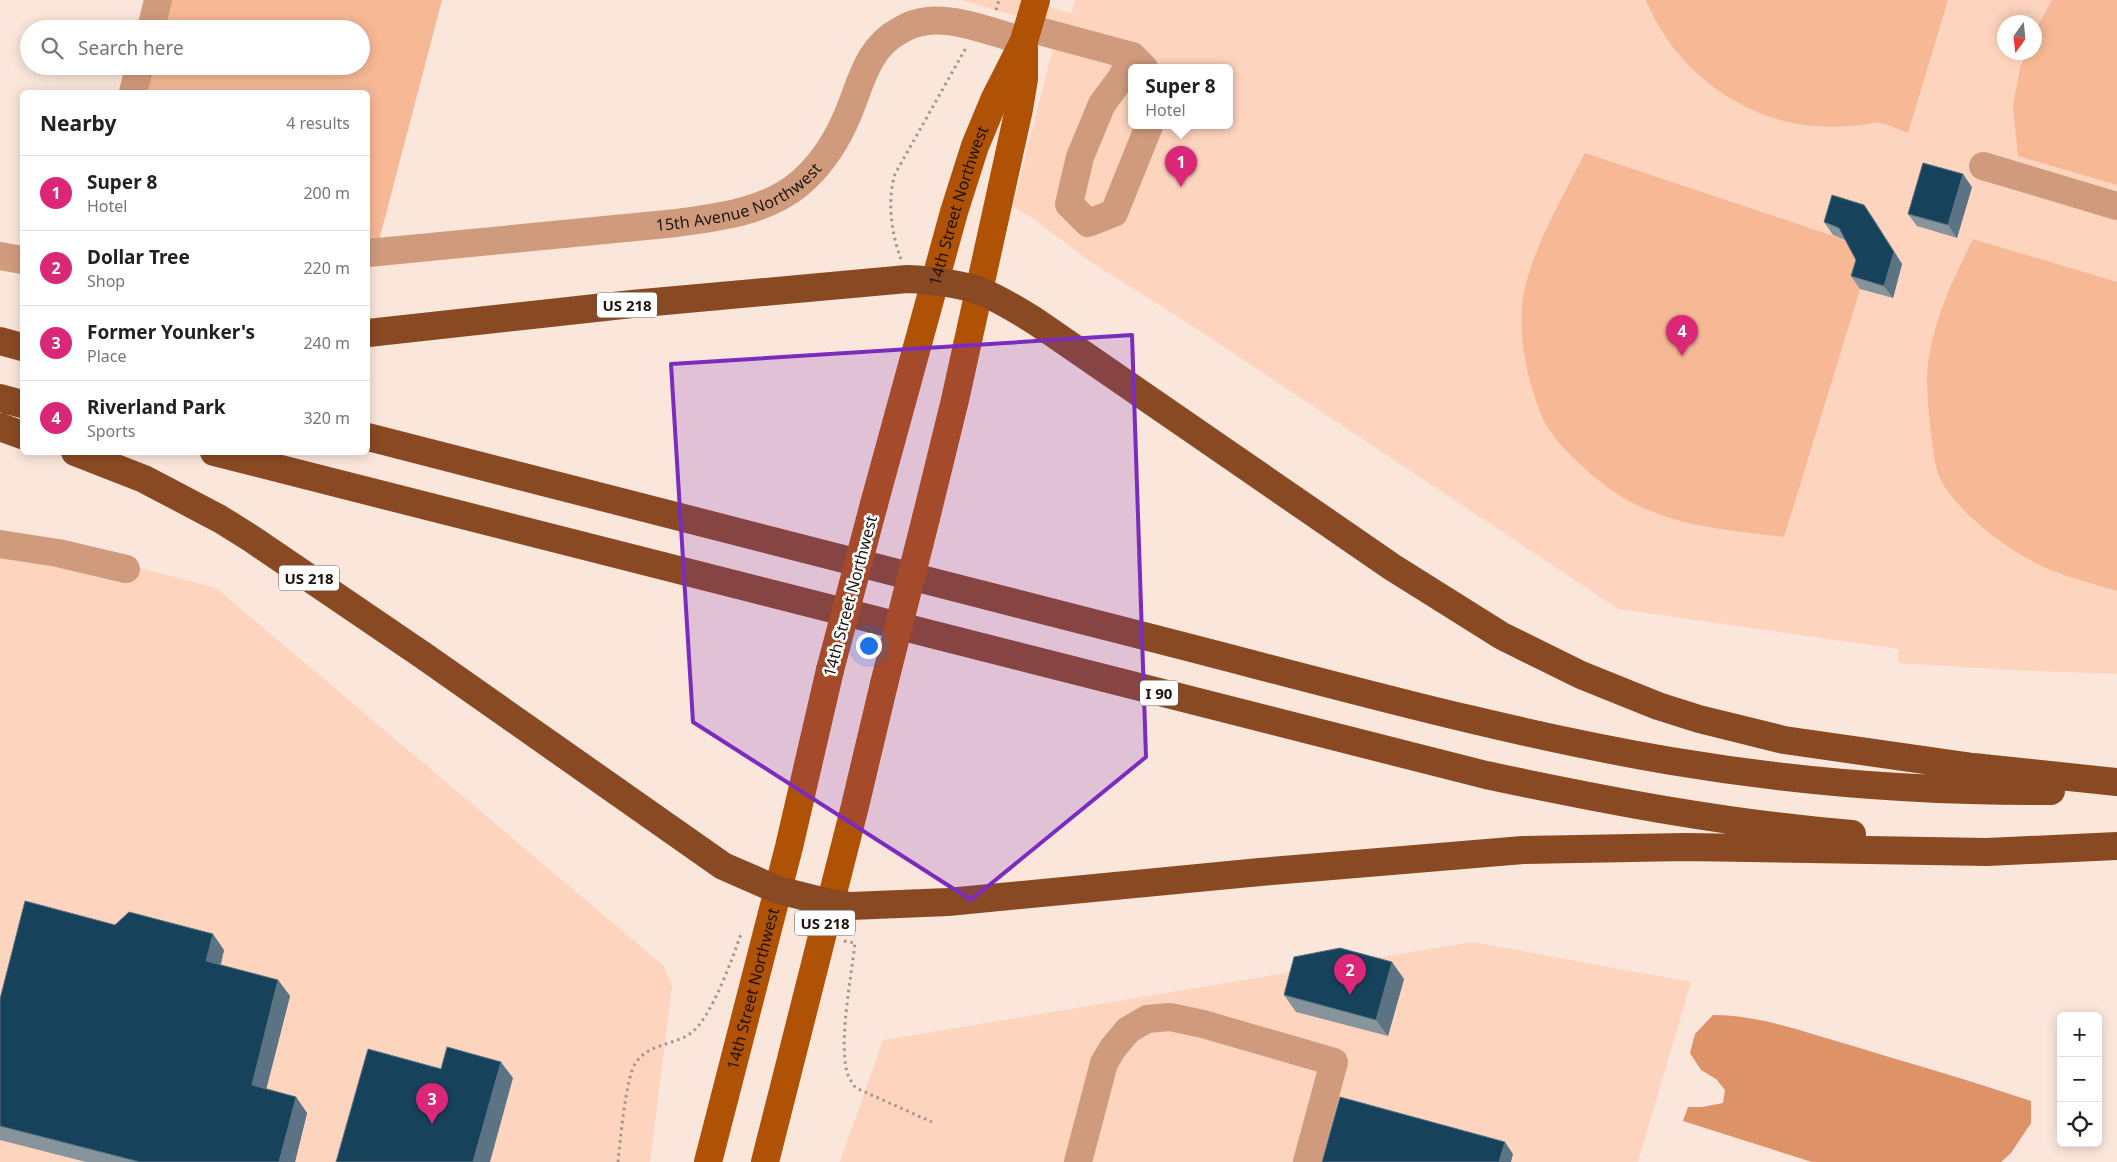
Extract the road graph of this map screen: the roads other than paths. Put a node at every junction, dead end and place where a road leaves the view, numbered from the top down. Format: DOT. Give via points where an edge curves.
graph roads {
  1 [pos="158,0"];
  2 [pos="1036,0"];
  3 [pos="152,20"];
  4 [pos="1026,34"];
  5 [pos="1138,62"];
  6 [pos="1128,71"];
  7 [pos="138,75"];
  8 [pos="134,90"];
  9 [pos="1148,129"];
  10 [pos="1982,166"];
  11 [pos="2117,206"];
  12 [pos="370,253"];
  13 [pos="0,256"];
  14 [pos="20,260"];
  15 [pos="935,281"];
  16 [pos="979,291"];
  17 [pos="0,324"];
  18 [pos="20,328"];
  19 [pos="370,333"];
  20 [pos="0,341"];
  21 [pos="20,346"];
  22 [pos="0,398"];
  23 [pos="20,403"];
  24 [pos="0,427"];
  25 [pos="20,434"];
  26 [pos="370,438"];
  27 [pos="83,455"];
  28 [pos="226,455"];
  29 [pos="0,544"];
  30 [pos="126,570"];
  31 [pos="2117,782"];
  32 [pos="2117,790"];
  33 [pos="2117,845"];
  34 [pos="778,890"];
  35 [pos="830,903"];
  36 [pos="708,1162"];
  37 [pos="765,1162"];
  38 [pos="1078,1162"];
  39 [pos="1307,1162"];
  1 -- 3 [label="street"];
  2 -- 4 [label="main road, 14th Street Northwest"];
  4 -- 5 [label="street, 15th Avenue Northwest"];
  4 -- 12 [label="street, 15th Avenue Northwest" via="926,21 889,36 875,51 864,71 845,122 818,166 798,185 757,207 720,217 677,223"];
  4 -- 15 [label="main road, 14th Street Northwest" via="975,146"];
  4 -- 16 [label="main road, 14th Street Northwest" via="1019,109"];
  6 -- 9 [label="street" via="1102,104 1080,157 1069,204 1088,223 1114,213"];
  7 -- 8 [label="street"];
  10 -- 11 [label="street"];
  13 -- 14 [label="street"];
  15 -- 16 [label="highway, US 218"];
  15 -- 19 [label="highway, US 218" via="908,278"];
  15 -- 34 [label="main road, 14th Street Northwest, bridge" via="830,670"];
  16 -- 31 [label="highway" via="1035,321 1459,610 1502,636 1581,675 1658,706 1784,740 1973,767"];
  16 -- 35 [label="main road, 14th Street Northwest / US 218, bridge"];
  17 -- 18 [label="highway"];
  20 -- 21 [label="highway"];
  22 -- 23 [label="highway"];
  24 -- 25 [label="highway"];
  26 -- 32 [label="highway" via="1557,739 1671,761 1846,783 1972,791"];
  27 -- 34 [label="highway, US 218" via="144,479 220,519 424,656 723,866"];
  28 -- 33 [label="highway, I 90" via="1414,758 1590,798 1684,814 1828,832 2011,845"];
  29 -- 30 [label="street" via="58,553"];
  33 -- 35 [label="highway" via="1987,852 1685,847 1523,850 948,902 851,906"];
  34 -- 35 [label="highway"];
  34 -- 36 [label="main road, 14th Street Northwest / US 218"];
  35 -- 37 [label="main road, 14th Street Northwest / US 218"];
  38 -- 39 [label="street" via="1104,1063 1112,1048 1128,1030 1147,1019 1170,1017 1334,1062"];
}
